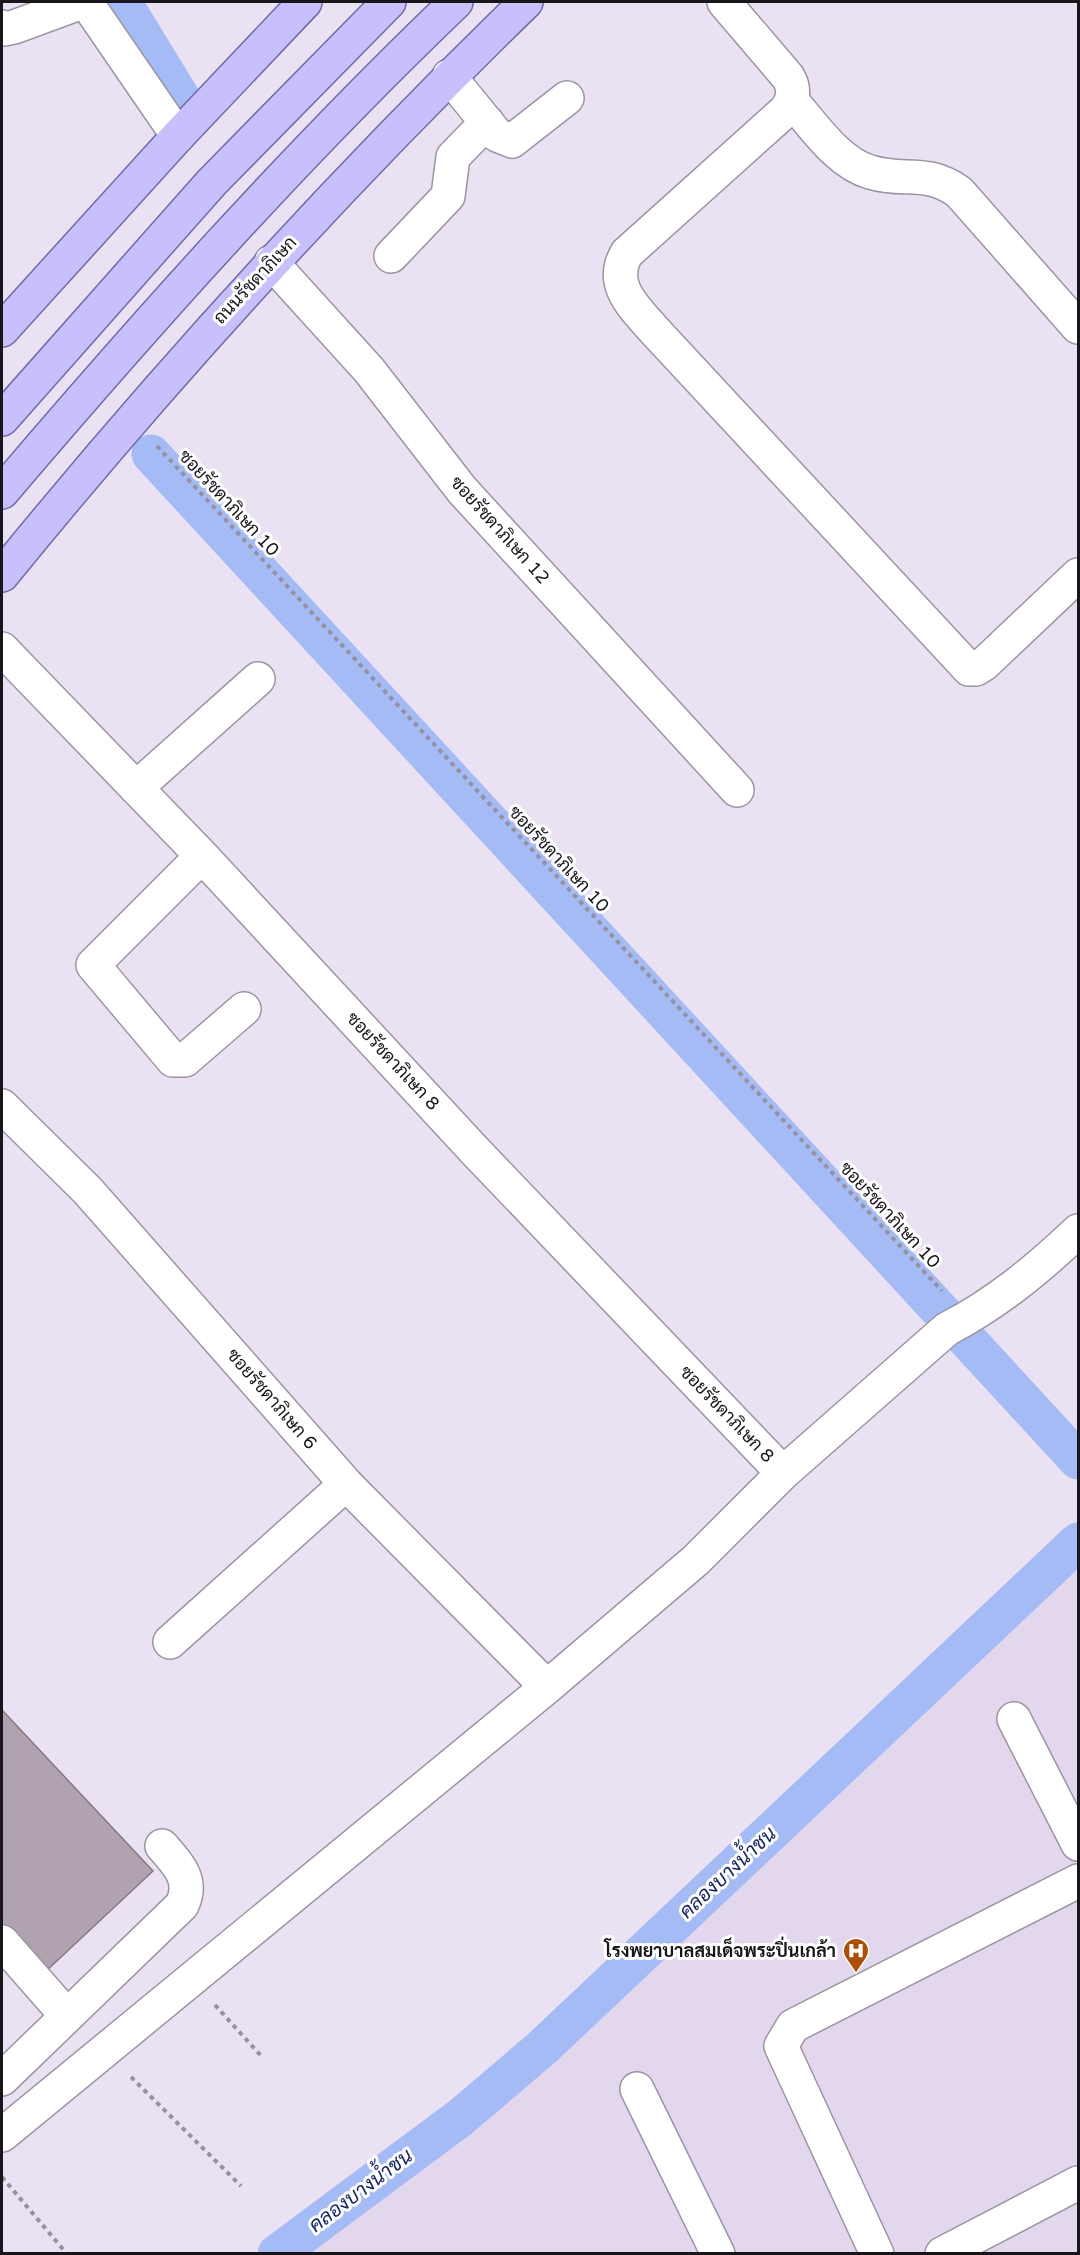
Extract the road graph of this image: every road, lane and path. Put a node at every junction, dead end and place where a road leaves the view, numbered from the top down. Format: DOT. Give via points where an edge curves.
graph roads {
  1 [pos="84,2"];
  2 [pos="305,2"];
  3 [pos="390,2"];
  4 [pos="456,2"];
  5 [pos="526,2"];
  6 [pos="724,2"];
  7 [pos="2,27"];
  8 [pos="449,76"];
  9 [pos="567,98"];
  10 [pos="792,101"];
  11 [pos="487,122"];
  12 [pos="178,136"];
  13 [pos="391,256"];
  14 [pos="271,262"];
  15 [pos="1078,327"];
  16 [pos="2,330"];
  17 [pos="2,419"];
  18 [pos="132,419"];
  19 [pos="2,492"];
  20 [pos="1078,574"];
  21 [pos="2,575"];
  22 [pos="2,649"];
  23 [pos="258,679"];
  24 [pos="136,788"];
  25 [pos="737,790"];
  26 [pos="202,856"];
  27 [pos="244,1009"];
  28 [pos="2,1106"];
  29 [pos="1078,1231"];
  30 [pos="958,1323"];
  31 [pos="783,1473"];
  32 [pos="346,1484"];
  33 [pos="170,1642"];
  34 [pos="548,1687"];
  35 [pos="1014,1719"];
  36 [pos="1078,1844"];
  37 [pos="162,1846"];
  38 [pos="1078,1881"];
  39 [pos="2,1942"];
  40 [pos="193,1979"];
  41 [pos="67,2016"];
  42 [pos="104,2051"];
  43 [pos="263,2058"];
  44 [pos="2,2079"];
  45 [pos="637,2089"];
  46 [pos="2,2135"];
  47 [pos="2,2177"];
  48 [pos="1078,2183"];
  49 [pos="241,2186"];
  50 [pos="67,2253"];
  51 [pos="718,2253"];
  52 [pos="878,2253"];
  53 [pos="942,2253"];
  1 -- 7 [label="street" via="14,27"];
  1 -- 12 [label="street"];
  2 -- 12 [label="main road"];
  3 -- 17 [label="main road" via="212,182"];
  4 -- 19 [label="main road" via="382,72 246,213"];
  5 -- 8 [label="main road, ถนนรัชดาภิเษก"];
  6 -- 10 [label="street" via="788,77"];
  8 -- 11 [label="street"];
  8 -- 14 [label="main road, ถนนรัชดาภิเษก"];
  9 -- 11 [label="street" via="512,141 497,135"];
  10 -- 15 [label="street" via="833,147 867,172 935,178 958,192"];
  10 -- 20 [label="street" via="627,253 619,268 620,283 627,297 969,669 980,667"];
  11 -- 13 [label="street" via="453,157 448,196"];
  12 -- 16 [label="main road"];
  14 -- 18 [label="main road, ถนนรัชดาภิเษก"];
  14 -- 25 [label="street, ซอยรัชดาภิเษก 12" via="369,370 462,490"];
  18 -- 21 [label="main road, ถนนรัชดาภิเษก"];
  18 -- 30 [label="path, ซอยรัชดาภิเษก 10"];
  22 -- 24 [label="street, ซอยรัชดาภิเษก 8"];
  23 -- 24 [label="street"];
  24 -- 26 [label="street, ซอยรัชดาภิเษก 8"];
  26 -- 27 [label="street" via="93,965 173,1060 185,1060"];
  26 -- 31 [label="street, ซอยรัชดาภิเษก 8" via="476,1152"];
  28 -- 32 [label="street, ซอยรัชดาภิเษก 6" via="88,1191"];
  29 -- 30 [label="street" via="1035,1272 979,1313"];
  30 -- 31 [label="street"];
  31 -- 34 [label="street" via="696,1560"];
  32 -- 33 [label="street"];
  32 -- 34 [label="street, ซอยรัชดาภิเษก 6"];
  34 -- 40 [label="street"];
  35 -- 36 [label="street"];
  37 -- 41 [label="street" via="184,1874 187,1895 182,1905"];
  38 -- 52 [label="street" via="793,2026 781,2046"];
  39 -- 41 [label="street"];
  40 -- 42 [label="street"];
  40 -- 43 [label="path"];
  41 -- 44 [label="street"];
  42 -- 46 [label="street"];
  42 -- 49 [label="path"];
  45 -- 51 [label="street"];
  47 -- 50 [label="path"];
  48 -- 53 [label="street"];
}
